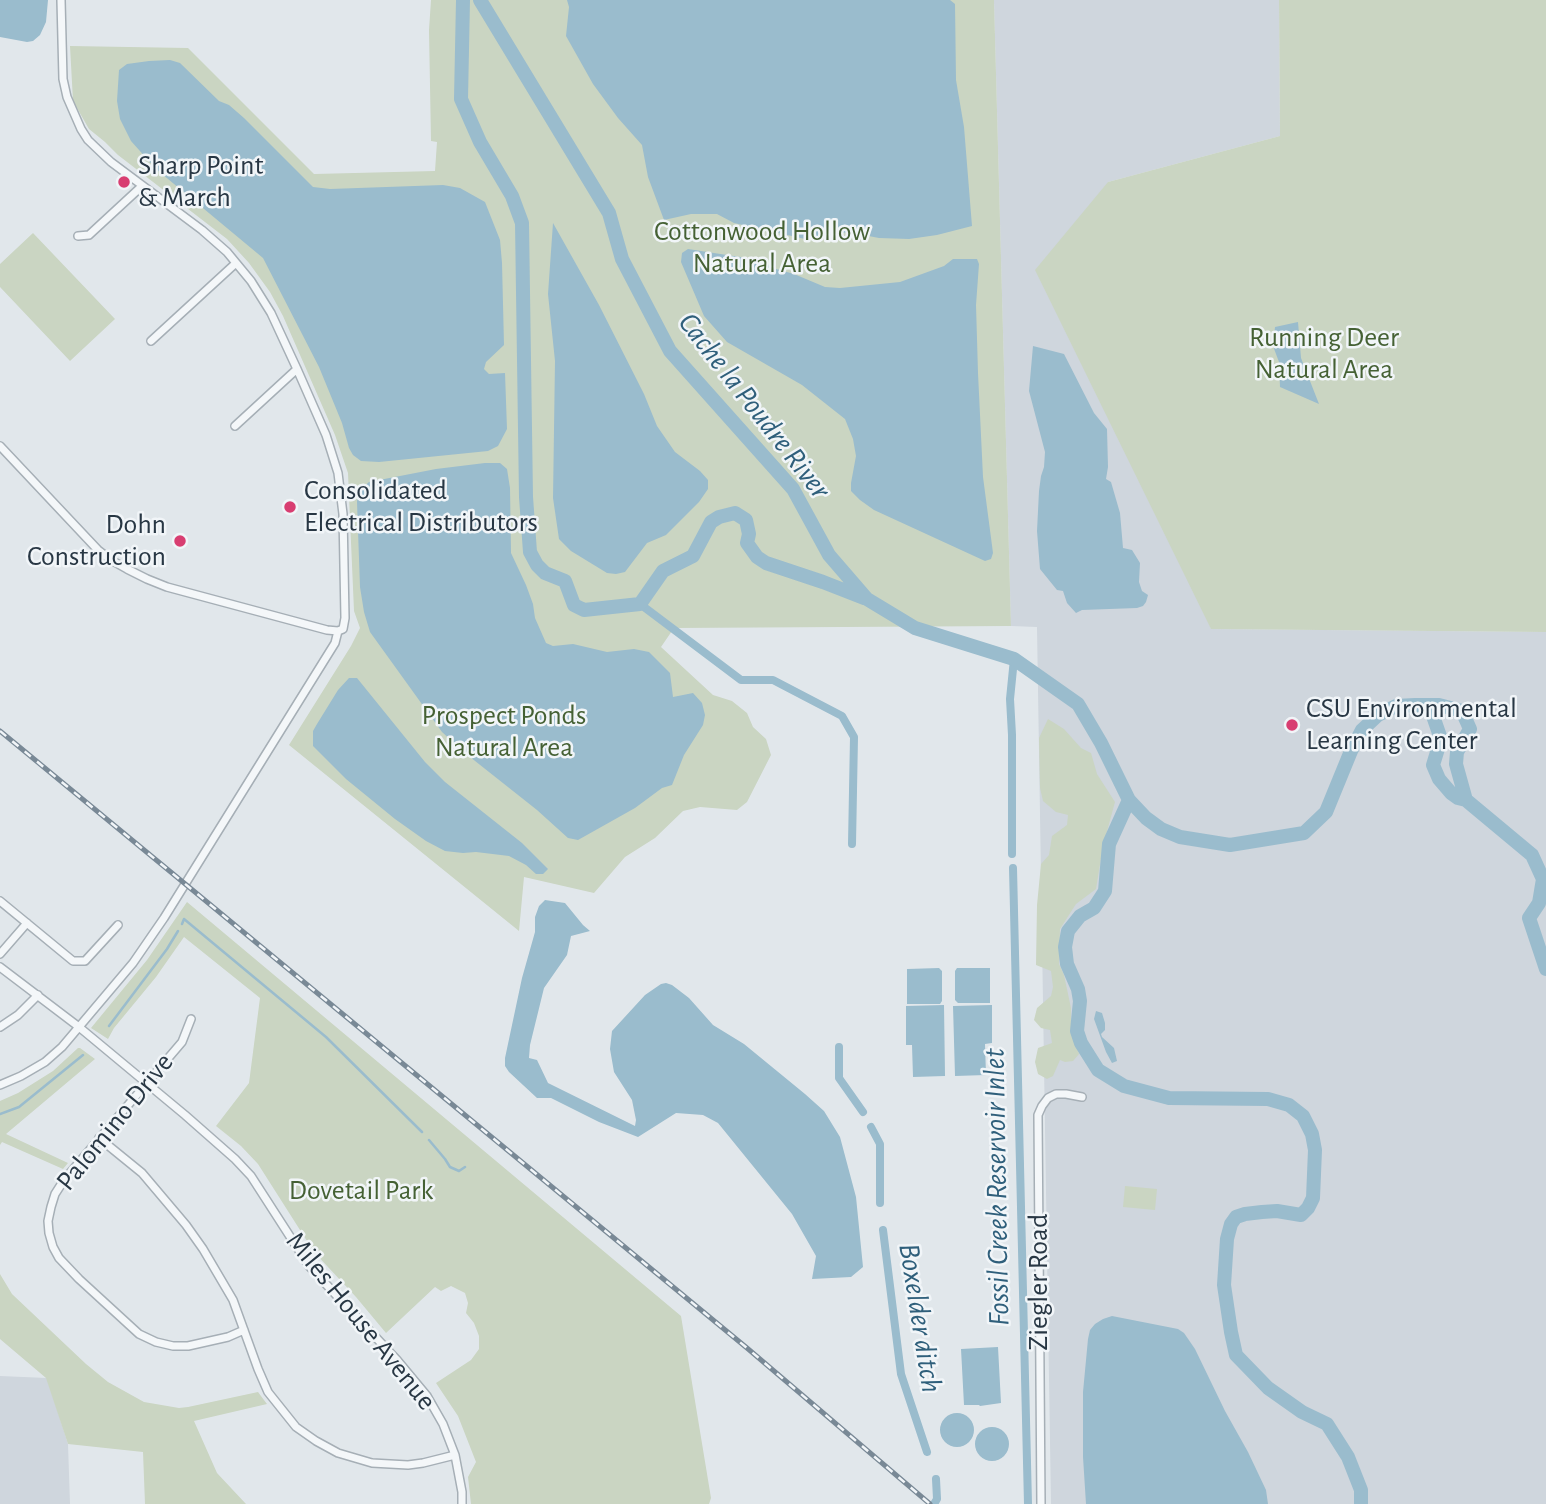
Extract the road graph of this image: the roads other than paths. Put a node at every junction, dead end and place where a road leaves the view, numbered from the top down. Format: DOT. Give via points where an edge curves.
graph roads {
  1 [pos="61,0"];
  2 [pos="142,186"];
  3 [pos="78,236"];
  4 [pos="236,263"];
  5 [pos="151,341"];
  6 [pos="297,369"];
  7 [pos="234,426"];
  8 [pos="0,446"];
  9 [pos="338,631"];
  10 [pos="0,901"];
  11 [pos="27,923"];
  12 [pos="118,925"];
  13 [pos="0,954"];
  14 [pos="0,967"];
  15 [pos="38,995"];
  16 [pos="191,1019"];
  17 [pos="0,1027"];
  18 [pos="79,1027"];
  19 [pos="146,1084"];
  20 [pos="0,1085"];
  21 [pos="1082,1097"];
  22 [pos="99,1138"];
  23 [pos="244,1330"];
  24 [pos="455,1455"];
  25 [pos="462,1504"];
  26 [pos="1041,1504"];
  1 -- 2 [label="street" via="63,79 74,115 88,140"];
  2 -- 3 [label="street" via="89,235"];
  2 -- 4 [label="street" via="202,230"];
  4 -- 5 [label="street"];
  4 -- 6 [label="street" via="271,313"];
  6 -- 7 [label="street"];
  6 -- 9 [label="street" via="338,474 344,514 345,618"];
  8 -- 9 [label="street" via="111,560 167,587"];
  9 -- 18 [label="street" via="335,643 164,918"];
  10 -- 11 [label="street"];
  11 -- 12 [label="street" via="73,961 85,961"];
  11 -- 13 [label="street"];
  14 -- 15 [label="street, Miles House Avenue"];
  15 -- 17 [label="street"];
  15 -- 18 [label="street, Miles House Avenue"];
  16 -- 19 [label="street, Palomino Drive" via="181,1042"];
  18 -- 19 [label="street, Miles House Avenue"];
  18 -- 20 [label="street" via="45,1062"];
  19 -- 22 [label="street, Palomino Drive"];
  19 -- 24 [label="street, Miles House Avenue" via="251,1176 309,1266 427,1396"];
  21 -- 26 [label="street, Ziegler Road" via="1056,1094 1038,1115"];
  22 -- 23 [label="street" via="142,1173 186,1225 233,1300"];
  22 -- 23 [label="street, Palomino Drive" via="55,1194 48,1233 59,1258 139,1334 156,1342 188,1346"];
  23 -- 24 [label="street" via="268,1392 296,1427 316,1441 372,1463 408,1465"];
  24 -- 25 [label="street, Miles House Avenue"];
}
